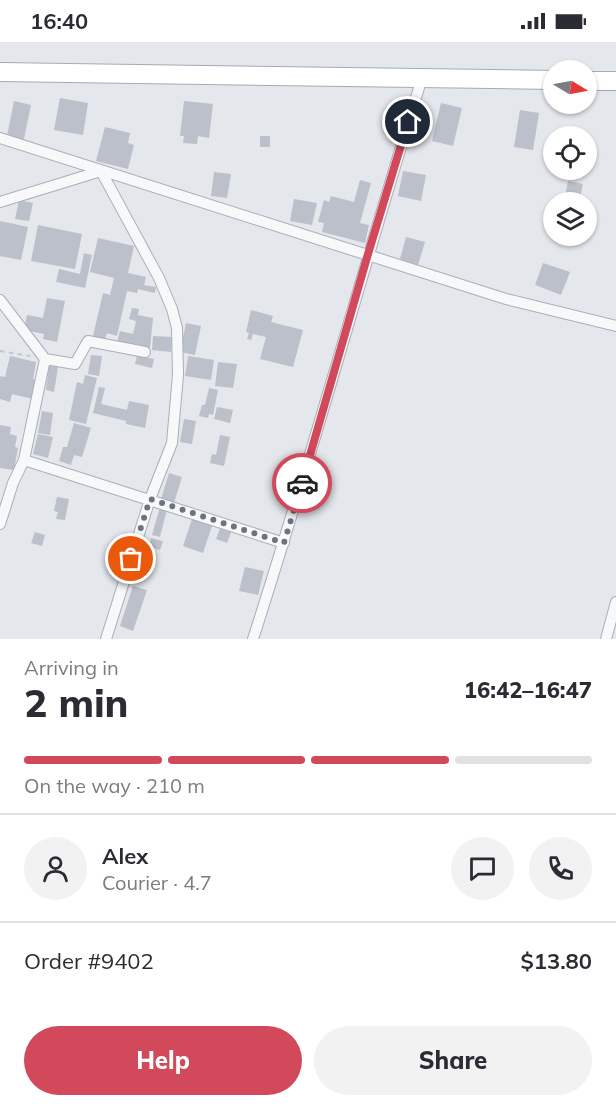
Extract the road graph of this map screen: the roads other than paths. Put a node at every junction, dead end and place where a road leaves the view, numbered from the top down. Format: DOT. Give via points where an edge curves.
graph roads {
  1 [pos="0,72"];
  2 [pos="422,78"];
  3 [pos="543,80"];
  4 [pos="597,81"];
  5 [pos="616,81"];
  6 [pos="0,138"];
  7 [pos="101,171"];
  8 [pos="0,202"];
  9 [pos="368,254"];
  10 [pos="0,300"];
  11 [pos="616,326"];
  12 [pos="145,352"];
  13 [pos="45,359"];
  14 [pos="24,460"];
  15 [pos="150,499"];
  16 [pos="0,524"];
  17 [pos="284,543"];
  18 [pos="616,602"];
  19 [pos="106,639"];
  20 [pos="253,639"];
  21 [pos="606,639"];
  1 -- 2 [label="main road"];
  2 -- 3 [label="main road"];
  2 -- 9 [label="street"];
  4 -- 5 [label="main road"];
  6 -- 7 [label="street"];
  7 -- 8 [label="street"];
  7 -- 9 [label="street"];
  7 -- 15 [label="street" via="159,278 177,328 178,375 172,443"];
  9 -- 11 [label="street" via="506,299"];
  9 -- 17 [label="street"];
  10 -- 13 [label="street"];
  12 -- 13 [label="street" via="88,341 75,364"];
  13 -- 14 [label="street"];
  14 -- 15 [label="street"];
  14 -- 16 [label="street"];
  15 -- 17 [label="street"];
  15 -- 19 [label="street"];
  17 -- 20 [label="street"];
  18 -- 21 [label="street"];
}
